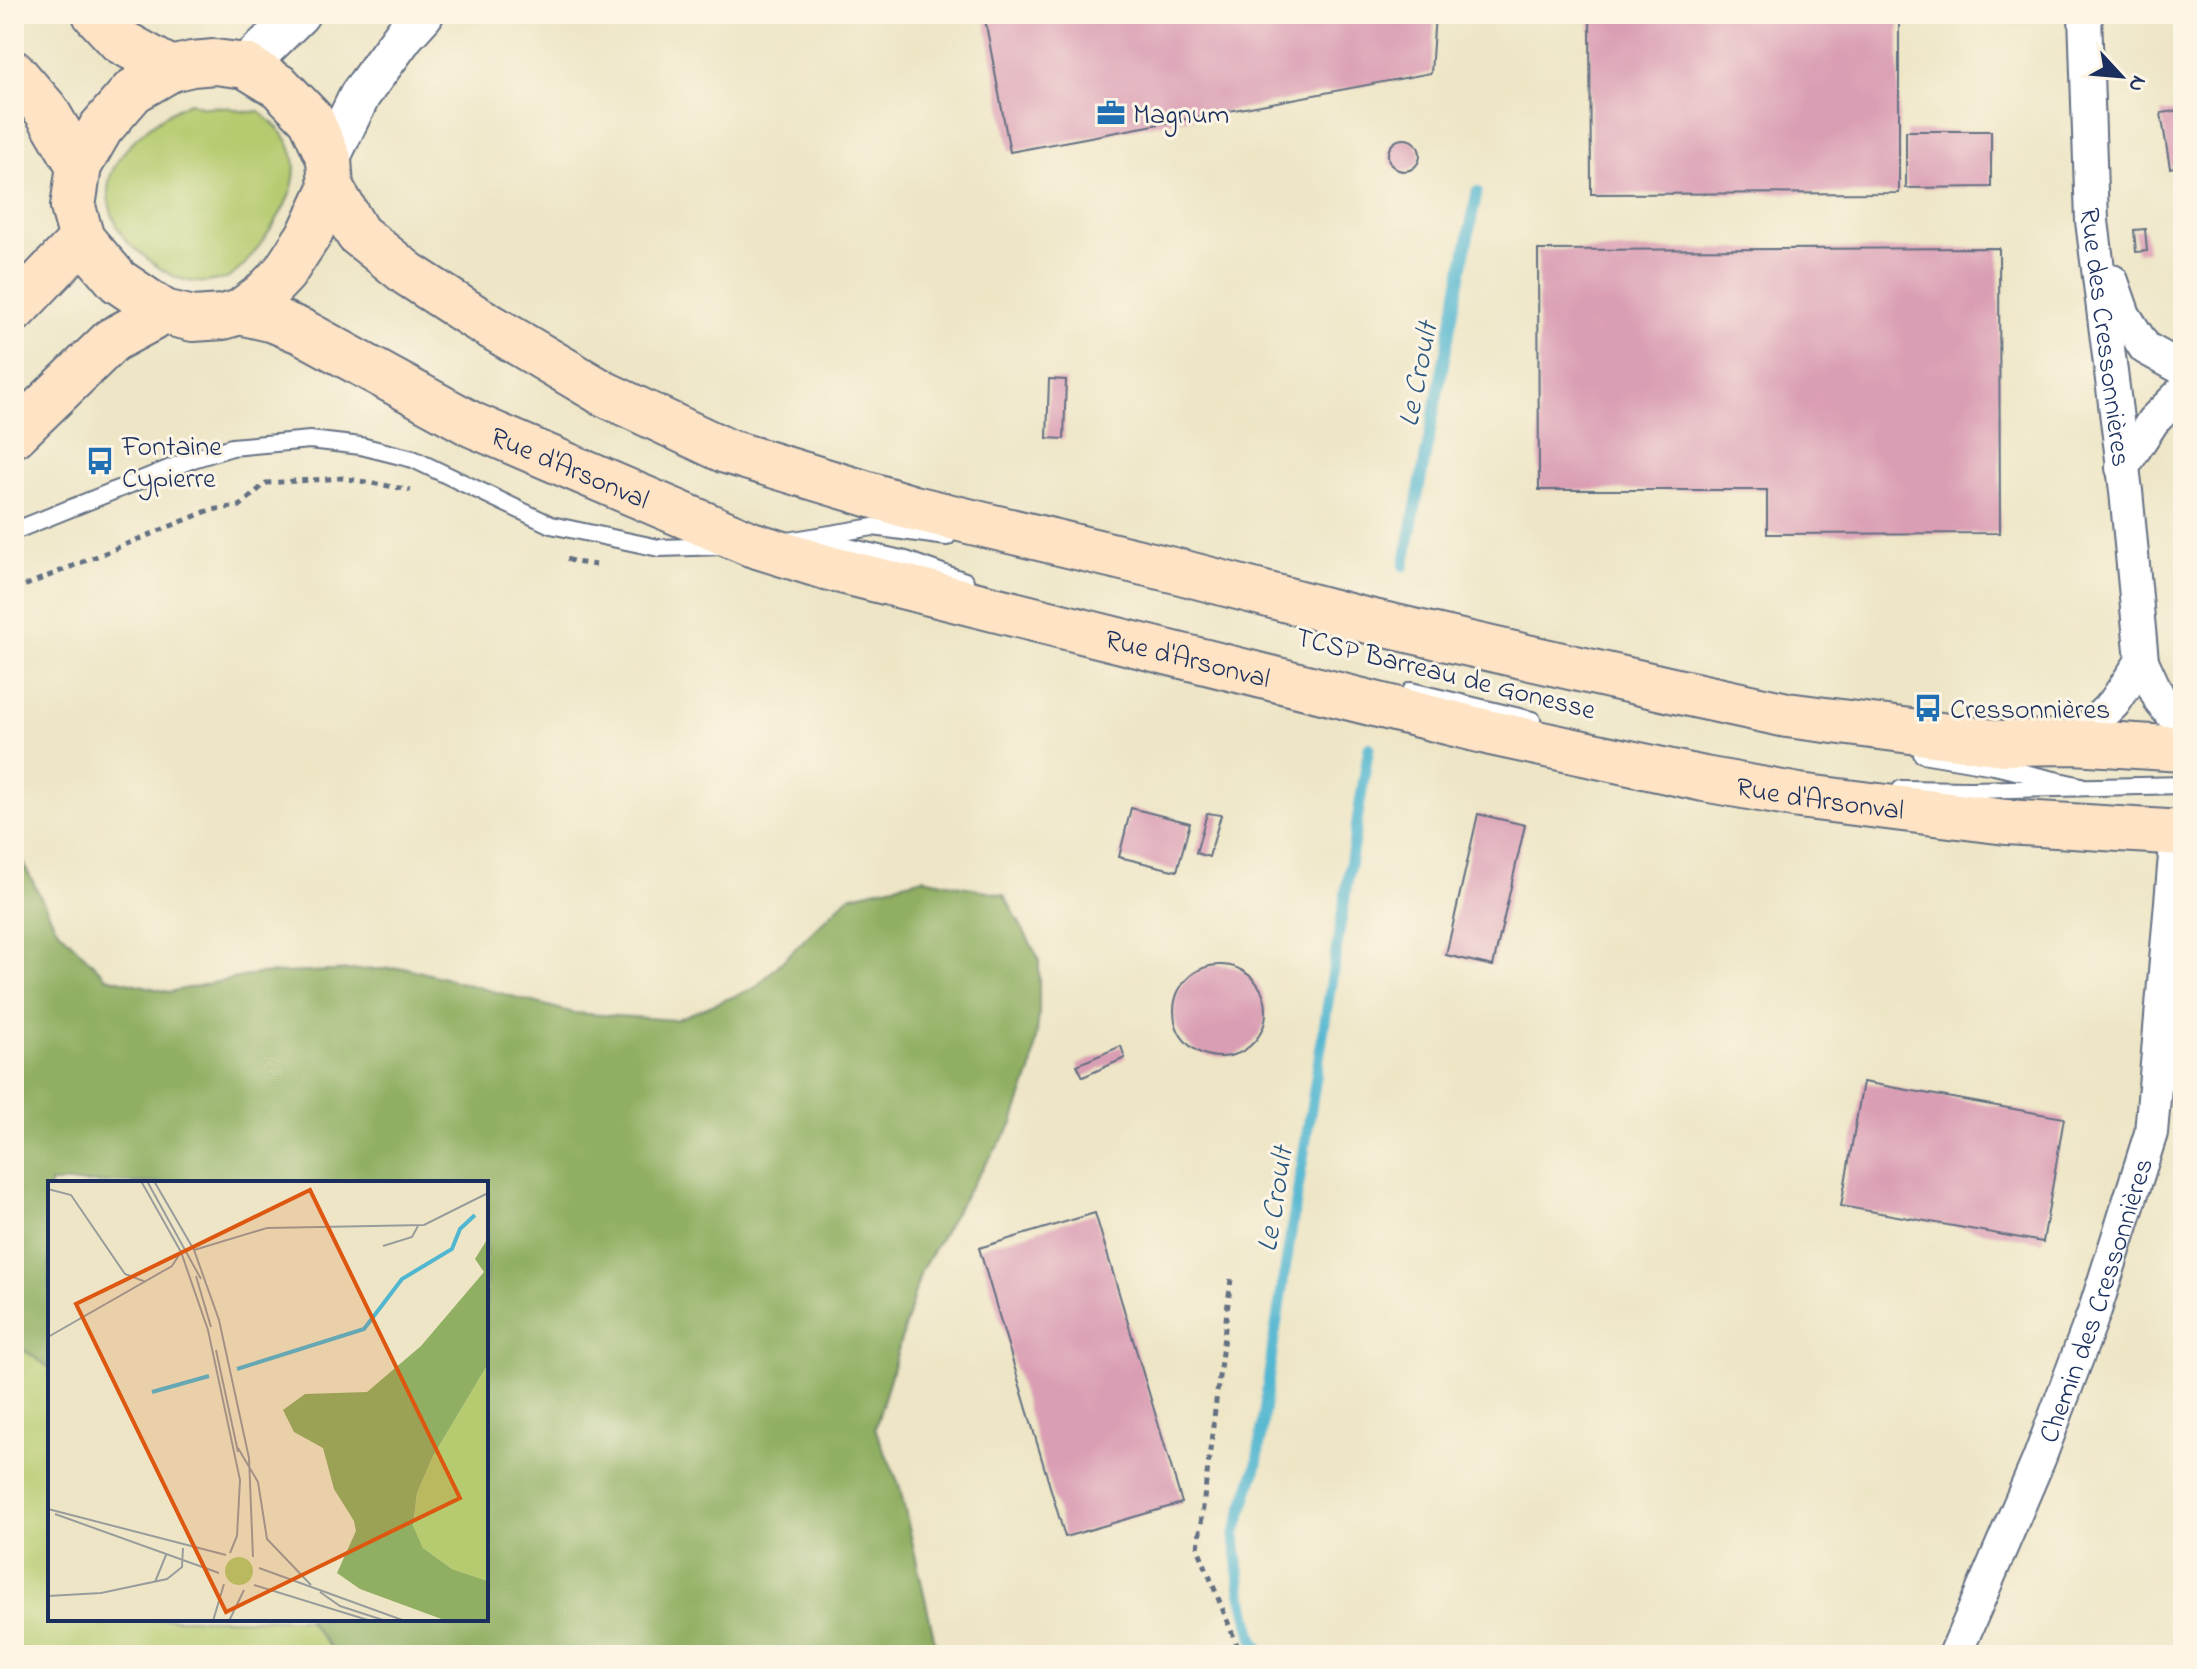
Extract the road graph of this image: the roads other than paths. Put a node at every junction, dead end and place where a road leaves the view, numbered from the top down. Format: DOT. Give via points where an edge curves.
graph roads {
  1 [pos="95,14"];
  2 [pos="299,14"];
  3 [pos="423,14"];
  4 [pos="2085,14"];
  5 [pos="246,66"];
  6 [pos="171,69"];
  7 [pos="14,73"];
  8 [pos="79,166"];
  9 [pos="330,174"];
  10 [pos="2092,221"];
  11 [pos="82,239"];
  12 [pos="14,310"];
  13 [pos="164,312"];
  14 [pos="240,312"];
  15 [pos="2183,369"];
  16 [pos="2183,391"];
  17 [pos="14,435"];
  18 [pos="726,451"];
  19 [pos="2122,468"];
  20 [pos="14,531"];
  21 [pos="910,531"];
  22 [pos="810,539"];
  23 [pos="959,539"];
  24 [pos="751,544"];
  25 [pos="984,587"];
  26 [pos="2142,661"];
  27 [pos="1402,688"];
  28 [pos="1549,724"];
  29 [pos="2183,727"];
  30 [pos="2074,742"];
  31 [pos="2183,749"];
  32 [pos="1904,751"];
  33 [pos="2183,785"];
  34 [pos="2081,786"];
  35 [pos="1879,787"];
  36 [pos="2180,833"];
  37 [pos="1955,1655"];
  1 -- 6 [label="main road" via="120,41"];
  2 -- 5 [label="street"];
  3 -- 9 [label="street" via="360,95"];
  4 -- 10 [label="street, Rue des Cressonnières"];
  5 -- 6 [label="main road" via="215,62"];
  5 -- 9 [label="main road" via="280,87 311,119"];
  6 -- 8 [label="main road" via="133,91 101,128"];
  7 -- 8 [label="main road" via="46,110"];
  8 -- 11 [label="main road" via="73,207"];
  9 -- 14 [label="main road" via="310,233 284,273"];
  9 -- 18 [label="main road" via="358,234 408,274 603,393"];
  10 -- 15 [label="street" via="2124,315 2145,348"];
  10 -- 19 [label="street, Rue des Cressonnières"];
  11 -- 12 [label="main road"];
  11 -- 13 [label="main road" via="118,281"];
  13 -- 14 [label="main road" via="193,319"];
  13 -- 17 [label="main road" via="112,340"];
  14 -- 24 [label="main road, Rue d'Arsonval" via="303,332 473,425"];
  16 -- 19 [label="street" via="2153,421"];
  18 -- 21 [label="lane"];
  18 -- 30 [label="main road" via="914,508 1360,619 1787,715 2003,743"];
  19 -- 26 [label="street, Rue des Cressonnières"];
  20 -- 24 [label="lane" via="232,447 310,440 413,459 551,525 659,548"];
  21 -- 22 [label="lane" via="873,527"];
  21 -- 23 [label="lane"];
  22 -- 24 [label="lane"];
  22 -- 25 [label="lane" via="906,560"];
  24 -- 36 [label="main road, Rue d'Arsonval" via="1366,703 1704,779 2006,822"];
  26 -- 29 [label="street, Rue des Cressonnières" via="2161,702"];
  26 -- 30 [label="street" via="2114,703"];
  27 -- 28 [label="lane, TCSP Barreau de Gonesse"];
  30 -- 31 [label="main road"];
  32 -- 34 [label="lane"];
  33 -- 34 [label="lane"];
  34 -- 35 [label="lane"];
  36 -- 37 [label="street, Chemin des Cressonnières" via="2151,1133 2095,1310 2039,1459"];
}
